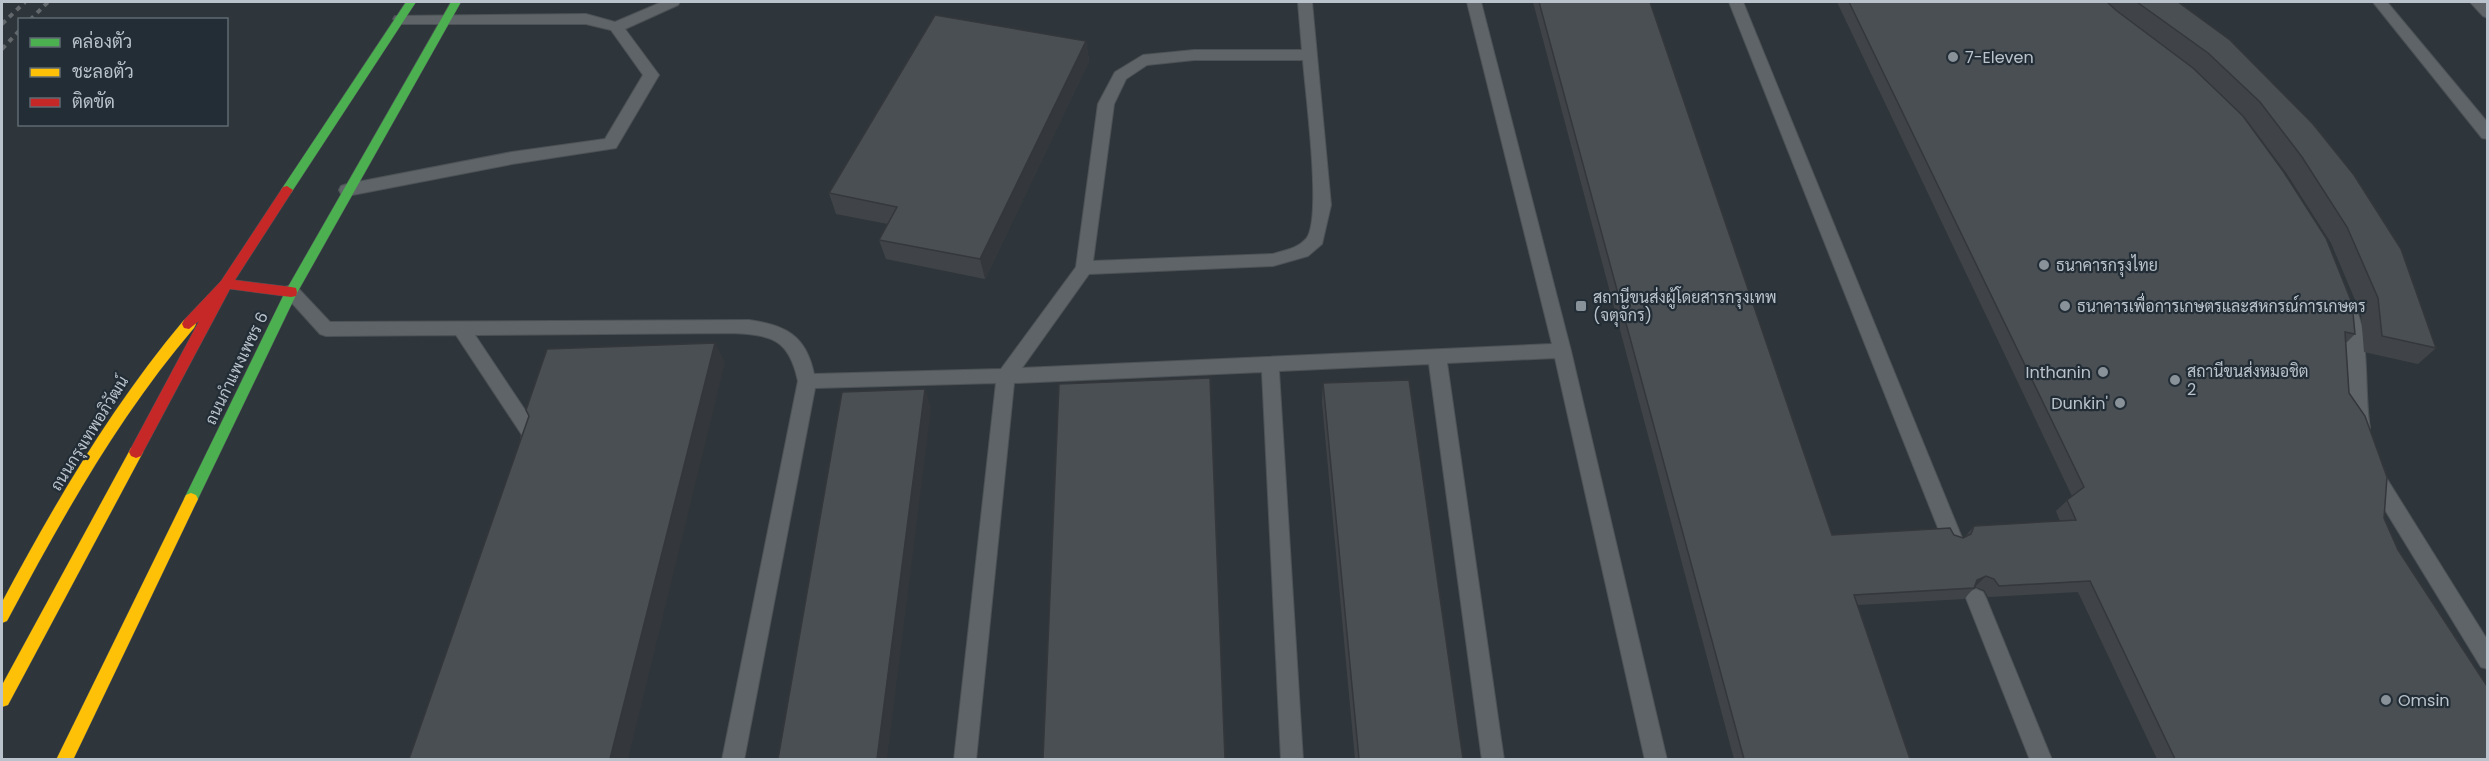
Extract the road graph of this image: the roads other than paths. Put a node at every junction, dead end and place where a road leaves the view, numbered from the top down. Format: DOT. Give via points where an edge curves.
graph roads {
  1 [pos="411,2"];
  2 [pos="456,2"];
  3 [pos="673,2"];
  4 [pos="1305,2"];
  5 [pos="1474,2"];
  6 [pos="1736,2"];
  7 [pos="2380,2"];
  8 [pos="2477,2"];
  9 [pos="2487,14"];
  10 [pos="400,19"];
  11 [pos="445,19"];
  12 [pos="616,27"];
  13 [pos="1309,55"];
  14 [pos="2487,134"];
  15 [pos="347,190"];
  16 [pos="1084,268"];
  17 [pos="226,284"];
  18 [pos="291,292"];
  19 [pos="2342,296"];
  20 [pos="461,328"];
  21 [pos="1562,351"];
  22 [pos="1437,357"];
  23 [pos="1270,363"];
  24 [pos="1006,376"];
  25 [pos="807,381"];
  26 [pos="521,468"];
  27 [pos="1952,538"];
  28 [pos="1976,598"];
  29 [pos="2,616"];
  30 [pos="2487,660"];
  31 [pos="2,700"];
  32 [pos="64,759"];
  33 [pos="733,759"];
  34 [pos="965,759"];
  35 [pos="1292,759"];
  36 [pos="1493,759"];
  37 [pos="1656,759"];
  38 [pos="2041,759"];
  1 -- 10 [label="street"];
  2 -- 11 [label="street, ถนนกำแพงเพชร 6"];
  3 -- 12 [label="lane"];
  4 -- 13 [label="lane"];
  5 -- 21 [label="lane"];
  6 -- 27 [label="lane"];
  7 -- 14 [label="lane"];
  8 -- 9 [label="lane"];
  10 -- 11 [label="lane"];
  10 -- 17 [label="street"];
  11 -- 12 [label="lane" via="586,19"];
  11 -- 15 [label="street, ถนนกำแพงเพชร 6"];
  12 -- 15 [label="lane" via="651,75 610,144 512,158"];
  13 -- 16 [label="lane" via="1194,55 1143,60 1120,76 1106,104"];
  13 -- 16 [label="lane" via="1323,205 1316,240 1302,252 1273,260"];
  15 -- 18 [label="street, ถนนกำแพงเพชร 6"];
  16 -- 24 [label="lane"];
  17 -- 18 [label="street"];
  17 -- 29 [label="street, ถนนกรุงเทพอภิวัฒน์" via="127,400 90,456"];
  17 -- 31 [label="street"];
  18 -- 20 [label="lane" via="326,329"];
  18 -- 32 [label="street, ถนนกำแพงเพชร 6"];
  19 -- 30 [label="lane" via="2350,315 2357,407 2378,481"];
  20 -- 25 [label="lane" via="758,327 779,333 794,345 804,360"];
  20 -- 26 [label="lane" via="532,435"];
  21 -- 22 [label="lane"];
  21 -- 37 [label="lane"];
  22 -- 23 [label="lane"];
  22 -- 36 [label="lane"];
  23 -- 24 [label="lane"];
  23 -- 35 [label="lane"];
  24 -- 25 [label="lane"];
  24 -- 34 [label="lane"];
  25 -- 33 [label="lane"];
  28 -- 38 [label="lane"];
}
